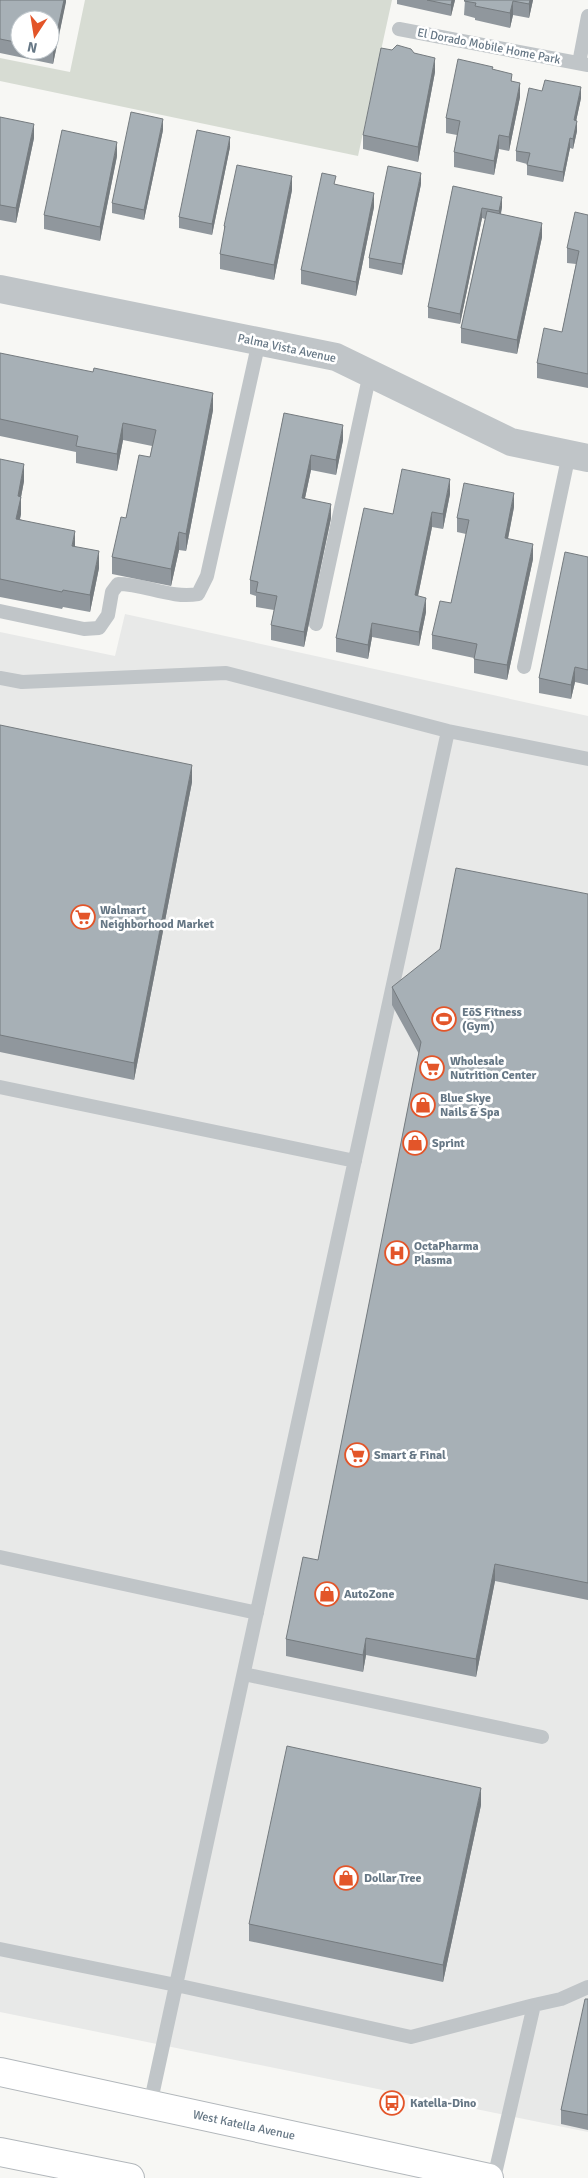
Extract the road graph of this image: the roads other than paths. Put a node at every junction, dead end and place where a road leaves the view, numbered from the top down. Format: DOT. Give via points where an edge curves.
graph roads {
  1 [pos="588,16"];
  2 [pos="399,29"];
  3 [pos="583,64"];
  4 [pos="0,289"];
  5 [pos="259,341"];
  6 [pos="370,373"];
  7 [pos="578,456"];
  8 [pos="0,611"];
  9 [pos="316,624"];
  10 [pos="524,667"];
  11 [pos="0,678"];
  12 [pos="448,732"];
  13 [pos="588,759"];
  14 [pos="0,1087"];
  15 [pos="355,1160"];
  16 [pos="0,1557"];
  17 [pos="257,1613"];
  18 [pos="244,1674"];
  19 [pos="542,1737"];
  20 [pos="0,1949"];
  21 [pos="176,1984"];
  22 [pos="588,1987"];
  23 [pos="534,2005"];
  24 [pos="0,2072"];
  25 [pos="150,2105"];
  26 [pos="0,2152"];
  27 [pos="102,2175"];
  28 [pos="130,2178"];
  29 [pos="489,2178"];
  30 [pos="494,2178"];
  1 -- 3 [label="lane, El Dorado Mobile Home Park"];
  2 -- 3 [label="lane, El Dorado Mobile Home Park"];
  4 -- 5 [label="street, Palma Vista Avenue"];
  5 -- 6 [label="street, Palma Vista Avenue" via="336,357"];
  5 -- 8 [label="lane" via="208,576 198,594 184,597 118,584 112,592 108,615 99,628 84,629"];
  6 -- 7 [label="street, Palma Vista Avenue" via="511,442"];
  6 -- 9 [label="lane"];
  7 -- 10 [label="lane"];
  11 -- 12 [label="lane" via="22,682 226,673"];
  12 -- 13 [label="lane"];
  12 -- 15 [label="lane"];
  14 -- 15 [label="lane"];
  15 -- 17 [label="lane"];
  16 -- 17 [label="lane"];
  17 -- 18 [label="lane"];
  18 -- 19 [label="lane"];
  18 -- 21 [label="lane"];
  20 -- 21 [label="lane"];
  21 -- 23 [label="lane" via="411,2037"];
  21 -- 25 [label="lane"];
  22 -- 23 [label="lane" via="561,1999"];
  23 -- 30 [label="lane"];
  24 -- 25 [label="main road, West Katella Avenue"];
  25 -- 29 [label="main road, West Katella Avenue"];
  26 -- 27 [label="main road"];
  27 -- 28 [label="main road"];
}
